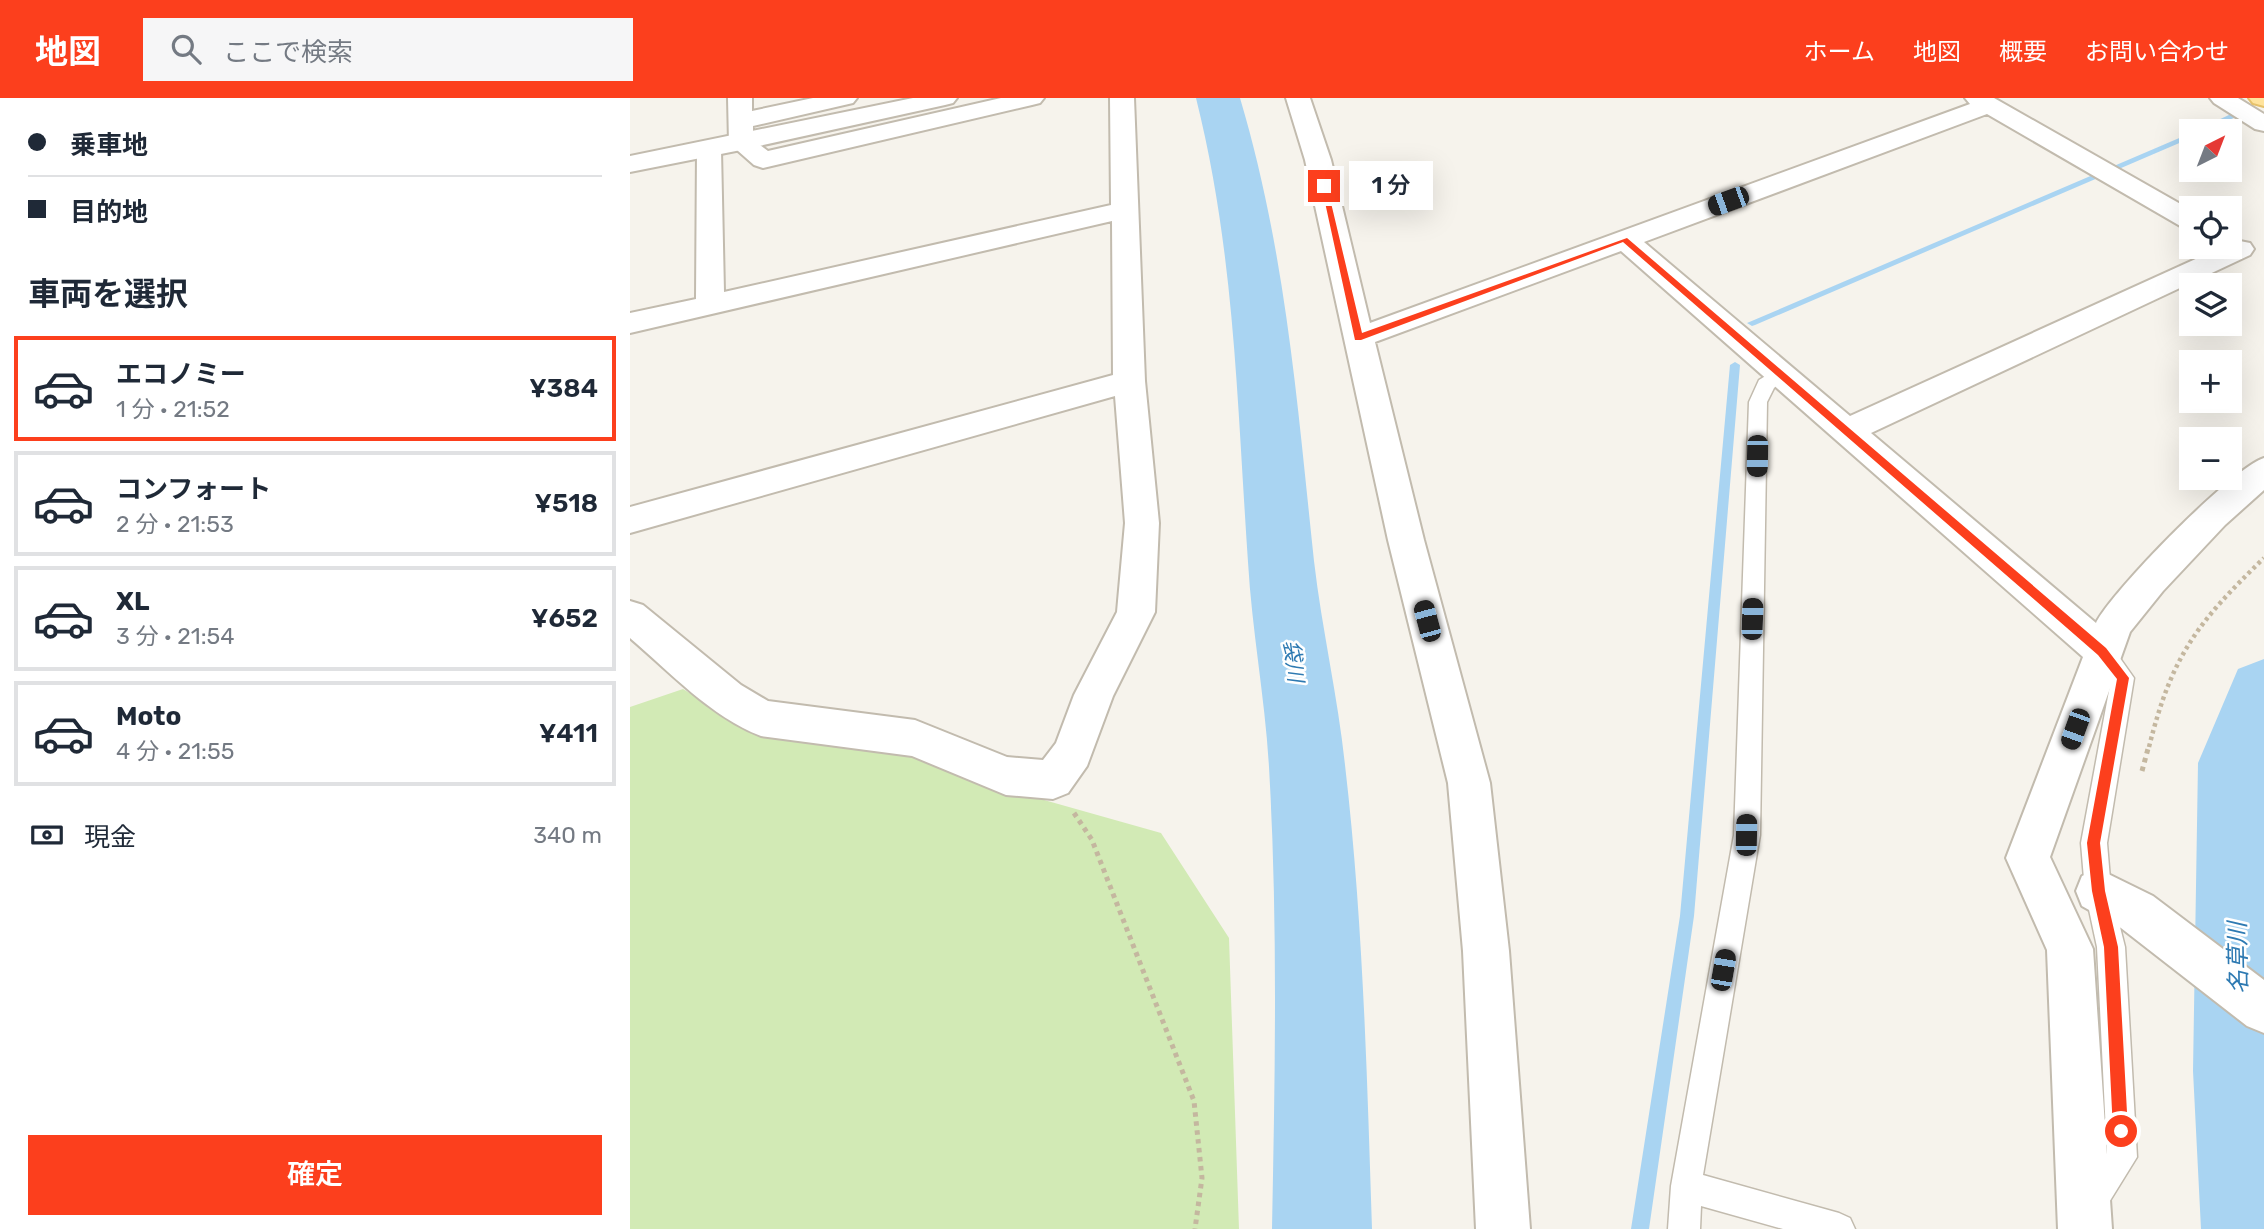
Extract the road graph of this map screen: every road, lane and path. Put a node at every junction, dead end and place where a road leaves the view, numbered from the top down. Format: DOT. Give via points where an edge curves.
graph roads {
  1 [pos="845,98"];
  2 [pos="945,98"];
  3 [pos="1032,98"];
  4 [pos="1122,98"];
  5 [pos="1298,98"];
  6 [pos="2222,98"];
  7 [pos="1983,101"];
  8 [pos="741,121"];
  9 [pos="2264,124"];
  10 [pos="709,150"];
  11 [pos="630,164"];
  12 [pos="1125,210"];
  13 [pos="2179,214"];
  14 [pos="1624,239"];
  15 [pos="2245,252"];
  16 [pos="710,304"];
  17 [pos="630,323"];
  18 [pos="1358,338"];
  19 [pos="1780,373"];
  20 [pos="1129,381"];
  21 [pos="1847,432"];
  22 [pos="2264,470"];
  23 [pos="630,520"];
  24 [pos="2264,558"];
  25 [pos="630,616"];
  26 [pos="2102,652"];
  27 [pos="1053,780"];
  28 [pos="2140,781"];
  29 [pos="2117,901"];
  30 [pos="2264,1009"];
  31 [pos="1686,1186"];
  32 [pos="2085,1221"];
  33 [pos="1195,1229"];
  34 [pos="1503,1229"];
  35 [pos="1684,1229"];
  36 [pos="1839,1229"];
  1 -- 8 [label="street"];
  2 -- 8 [label="street"];
  3 -- 8 [label="street" via="763,160"];
  4 -- 12 [label="street"];
  5 -- 18 [label="street" via="1318,160"];
  6 -- 9 [label="street"];
  7 -- 13 [label="street"];
  7 -- 14 [label="street"];
  8 -- 10 [label="street"];
  10 -- 11 [label="street"];
  10 -- 16 [label="street"];
  12 -- 16 [label="street"];
  12 -- 20 [label="street"];
  14 -- 18 [label="street"];
  14 -- 19 [label="street"];
  15 -- 21 [label="street"];
  16 -- 17 [label="street"];
  18 -- 34 [label="street" via="1469,783 1486,951"];
  19 -- 21 [label="street"];
  19 -- 31 [label="lane" via="1766,384 1758,402 1746,835"];
  20 -- 23 [label="street"];
  20 -- 27 [label="street" via="1142,523 1136,612 1094,695 1073,753"];
  21 -- 26 [label="street"];
  22 -- 26 [label="street" via="2150,581 2114,625"];
  24 -- 28 [label="path" via="2201,624 2172,672"];
  25 -- 27 [label="street" via="727,696 761,718 915,738 1006,776"];
  26 -- 29 [label="lane" via="2123,678 2094,843"];
  26 -- 32 [label="street" via="2028,858 2070,949"];
  27 -- 33 [label="path" via="1092,841 1194,1101 1202,1178"];
  29 -- 30 [label="street"];
  29 -- 32 [label="lane" via="2111,947 2122,1157"];
  31 -- 35 [label="lane"];
  31 -- 36 [label="lane"];
}
